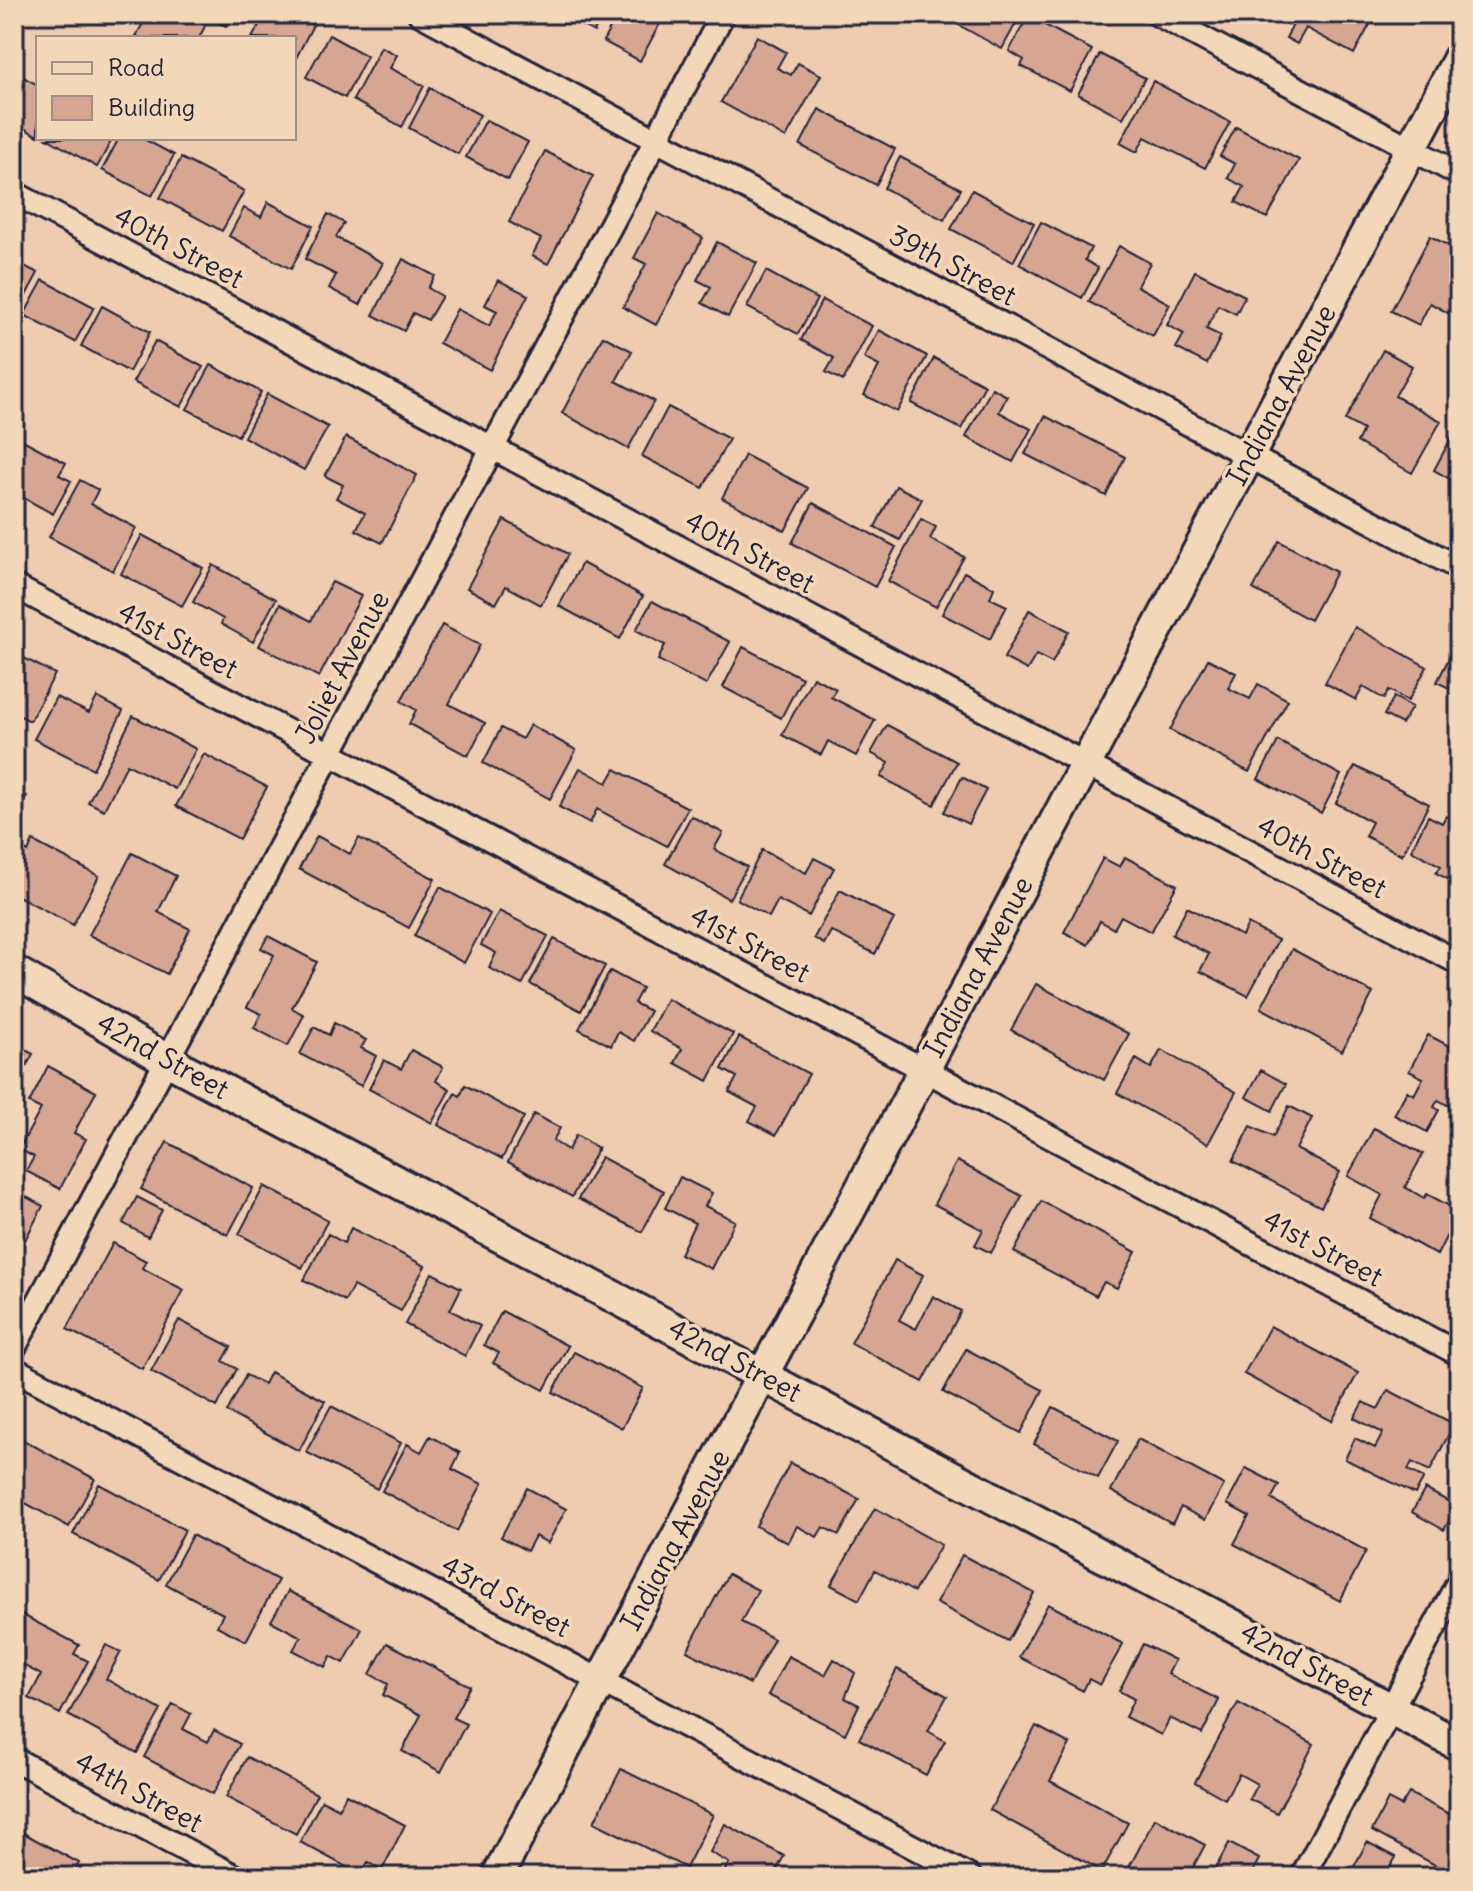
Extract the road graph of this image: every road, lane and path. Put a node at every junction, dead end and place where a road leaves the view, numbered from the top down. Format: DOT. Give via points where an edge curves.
graph roads {
  1 [pos="420,14"];
  2 [pos="723,14"];
  3 [pos="1157,14"];
  4 [pos="1459,58"];
  5 [pos="656,140"];
  6 [pos="1411,149"];
  7 [pos="1459,174"];
  8 [pos="14,193"];
  9 [pos="492,448"];
  10 [pos="1249,456"];
  11 [pos="1459,568"];
  12 [pos="14,586"];
  13 [pos="330,754"];
  14 [pos="1086,765"];
  15 [pos="1459,963"];
  16 [pos="14,971"];
  17 [pos="167,1060"];
  18 [pos="924,1070"];
  19 [pos="14,1348"];
  20 [pos="1459,1354"];
  21 [pos="14,1369"];
  22 [pos="763,1375"];
  23 [pos="1459,1581"];
  24 [pos="601,1681"];
  25 [pos="1391,1709"];
  26 [pos="1459,1745"];
  27 [pos="14,1759"];
  28 [pos="236,1877"];
  29 [pos="497,1877"];
  30 [pos="970,1877"];
  31 [pos="1302,1877"];
  1 -- 5 [label="street, 39th Street"];
  2 -- 5 [label="street, Joliet Avenue"];
  3 -- 6 [label="street"];
  4 -- 6 [label="main road, Indiana Avenue"];
  5 -- 9 [label="street, Joliet Avenue"];
  5 -- 10 [label="street, 39th Street"];
  6 -- 7 [label="street"];
  6 -- 10 [label="main road, Indiana Avenue"];
  8 -- 9 [label="street, 40th Street"];
  9 -- 13 [label="street, Joliet Avenue"];
  9 -- 14 [label="street, 40th Street"];
  10 -- 11 [label="street, 39th Street"];
  10 -- 14 [label="main road, Indiana Avenue"];
  12 -- 13 [label="street, 41st Street"];
  13 -- 17 [label="street, Joliet Avenue"];
  13 -- 18 [label="street, 41st Street"];
  14 -- 15 [label="street, 40th Street"];
  14 -- 18 [label="main road, Indiana Avenue"];
  16 -- 17 [label="main road, 42nd Street"];
  17 -- 19 [label="street, Joliet Avenue"];
  17 -- 22 [label="main road, 42nd Street"];
  18 -- 20 [label="street, 41st Street"];
  18 -- 22 [label="main road, Indiana Avenue"];
  21 -- 24 [label="street, 43rd Street"];
  22 -- 24 [label="main road, Indiana Avenue"];
  22 -- 25 [label="main road, 42nd Street"];
  23 -- 25 [label="street"];
  24 -- 29 [label="main road, Indiana Avenue"];
  24 -- 30 [label="street, 43rd Street"];
  25 -- 26 [label="main road, 42nd Street"];
  25 -- 31 [label="street"];
  27 -- 28 [label="street, 44th Street"];
}
